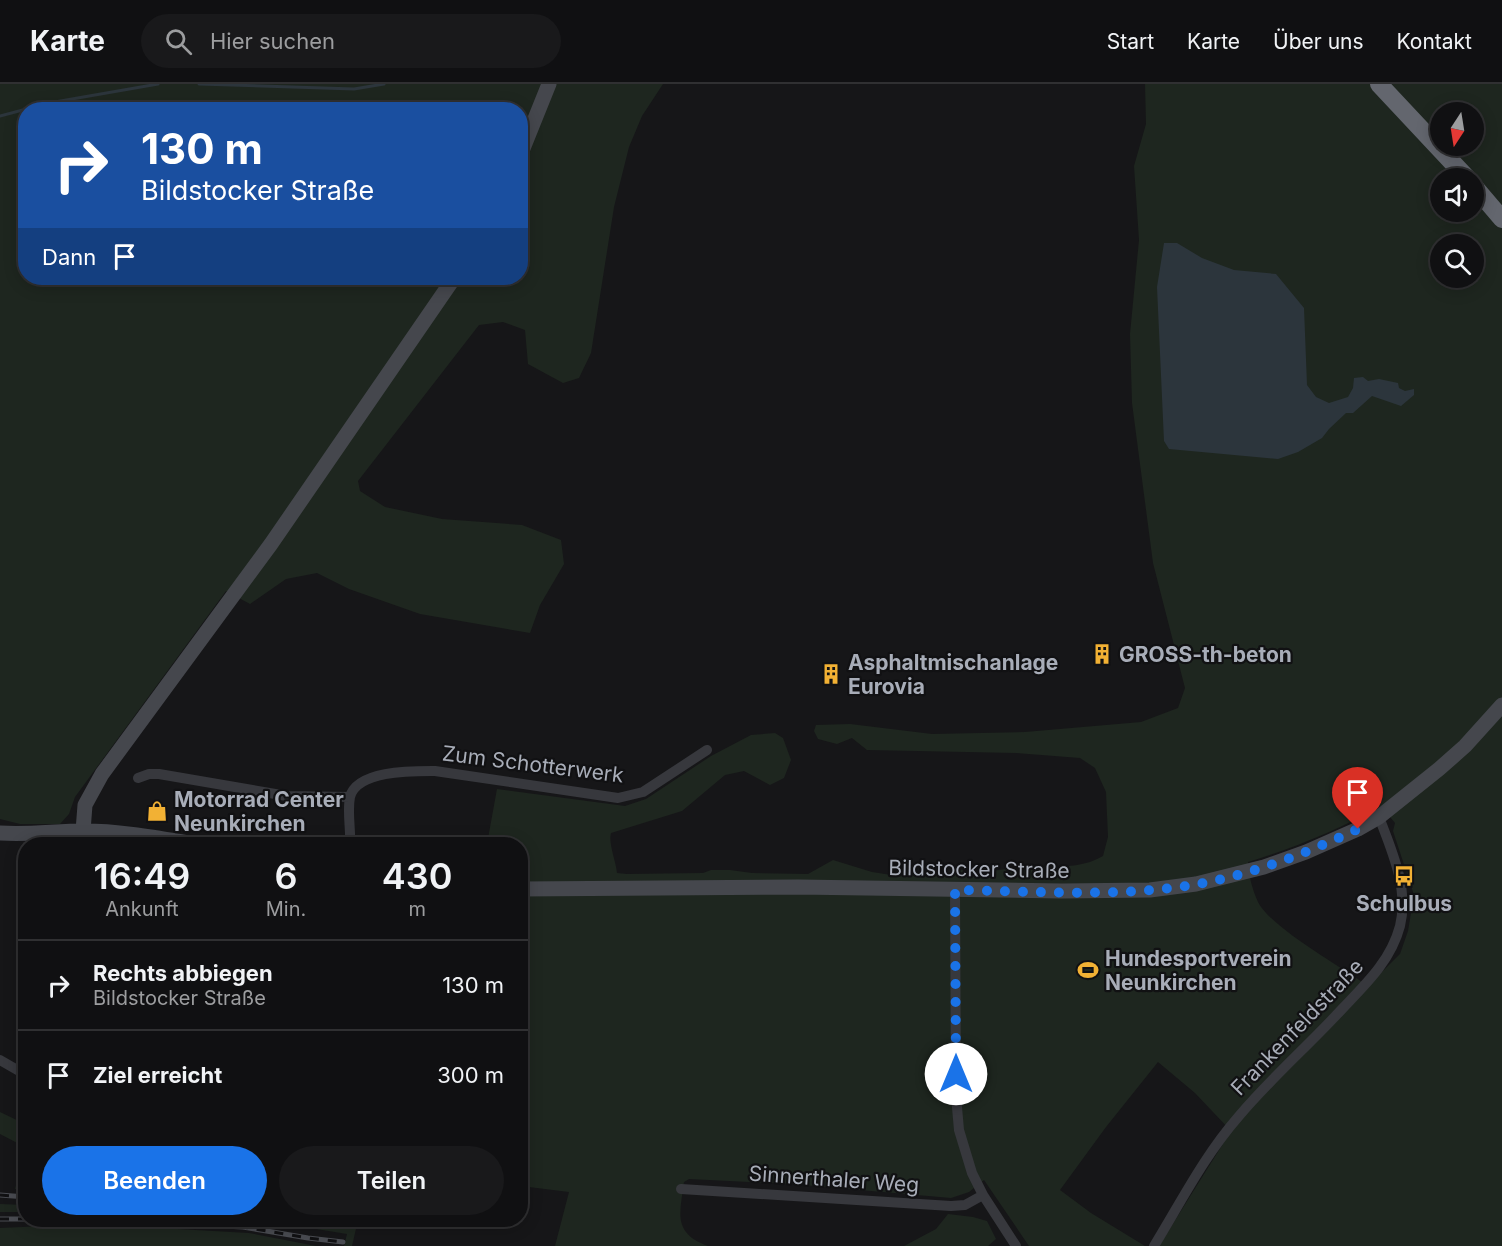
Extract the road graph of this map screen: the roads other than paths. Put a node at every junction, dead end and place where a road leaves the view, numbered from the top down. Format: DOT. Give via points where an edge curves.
graph roads {
  1 [pos="549,84"];
  2 [pos="1379,84"];
  3 [pos="528,136"];
  4 [pos="1458,168"];
  5 [pos="1484,190"];
  6 [pos="1484,198"];
  7 [pos="1502,201"];
  8 [pos="1502,219"];
  9 [pos="449,285"];
  10 [pos="1502,705"];
  11 [pos="707,750"];
  12 [pos="138,778"];
  13 [pos="350,797"];
  14 [pos="1378,817"];
  15 [pos="82,831"];
  16 [pos="0,833"];
  17 [pos="145,837"];
  18 [pos="350,837"];
  19 [pos="528,889"];
  20 [pos="955,890"];
  21 [pos="0,1060"];
  22 [pos="18,1070"];
  23 [pos="681,1189"];
  24 [pos="983,1195"];
  25 [pos="1014,1243"];
  26 [pos="1154,1246"];
  1 -- 3 [label="main road"];
  2 -- 4 [label="highway"];
  5 -- 7 [label="highway"];
  6 -- 8 [label="highway"];
  9 -- 15 [label="main road" via="271,544 97,781 85,805"];
  10 -- 14 [label="main road, Bildstocker Straße" via="1465,746"];
  11 -- 13 [label="street, Zum Schotterwerk" via="643,792 618,798 460,774 405,770 365,781"];
  12 -- 13 [label="street" via="159,774 287,796"];
  13 -- 18 [label="street"];
  14 -- 20 [label="main road, Bildstocker Straße" via="1306,852 1196,884 1126,891"];
  14 -- 26 [label="street, Frankenfeldstraße" via="1404,900 1400,928 1385,962 1234,1122 1204,1162"];
  15 -- 16 [label="main road"];
  15 -- 17 [label="main road"];
  19 -- 20 [label="main road, Bildstocker Straße"];
  20 -- 24 [label="street" via="958,1119 966,1155"];
  21 -- 22 [label="street"];
  23 -- 24 [label="street, Sinnerthaler Weg" via="951,1206 965,1205"];
  24 -- 25 [label="street"];
}
